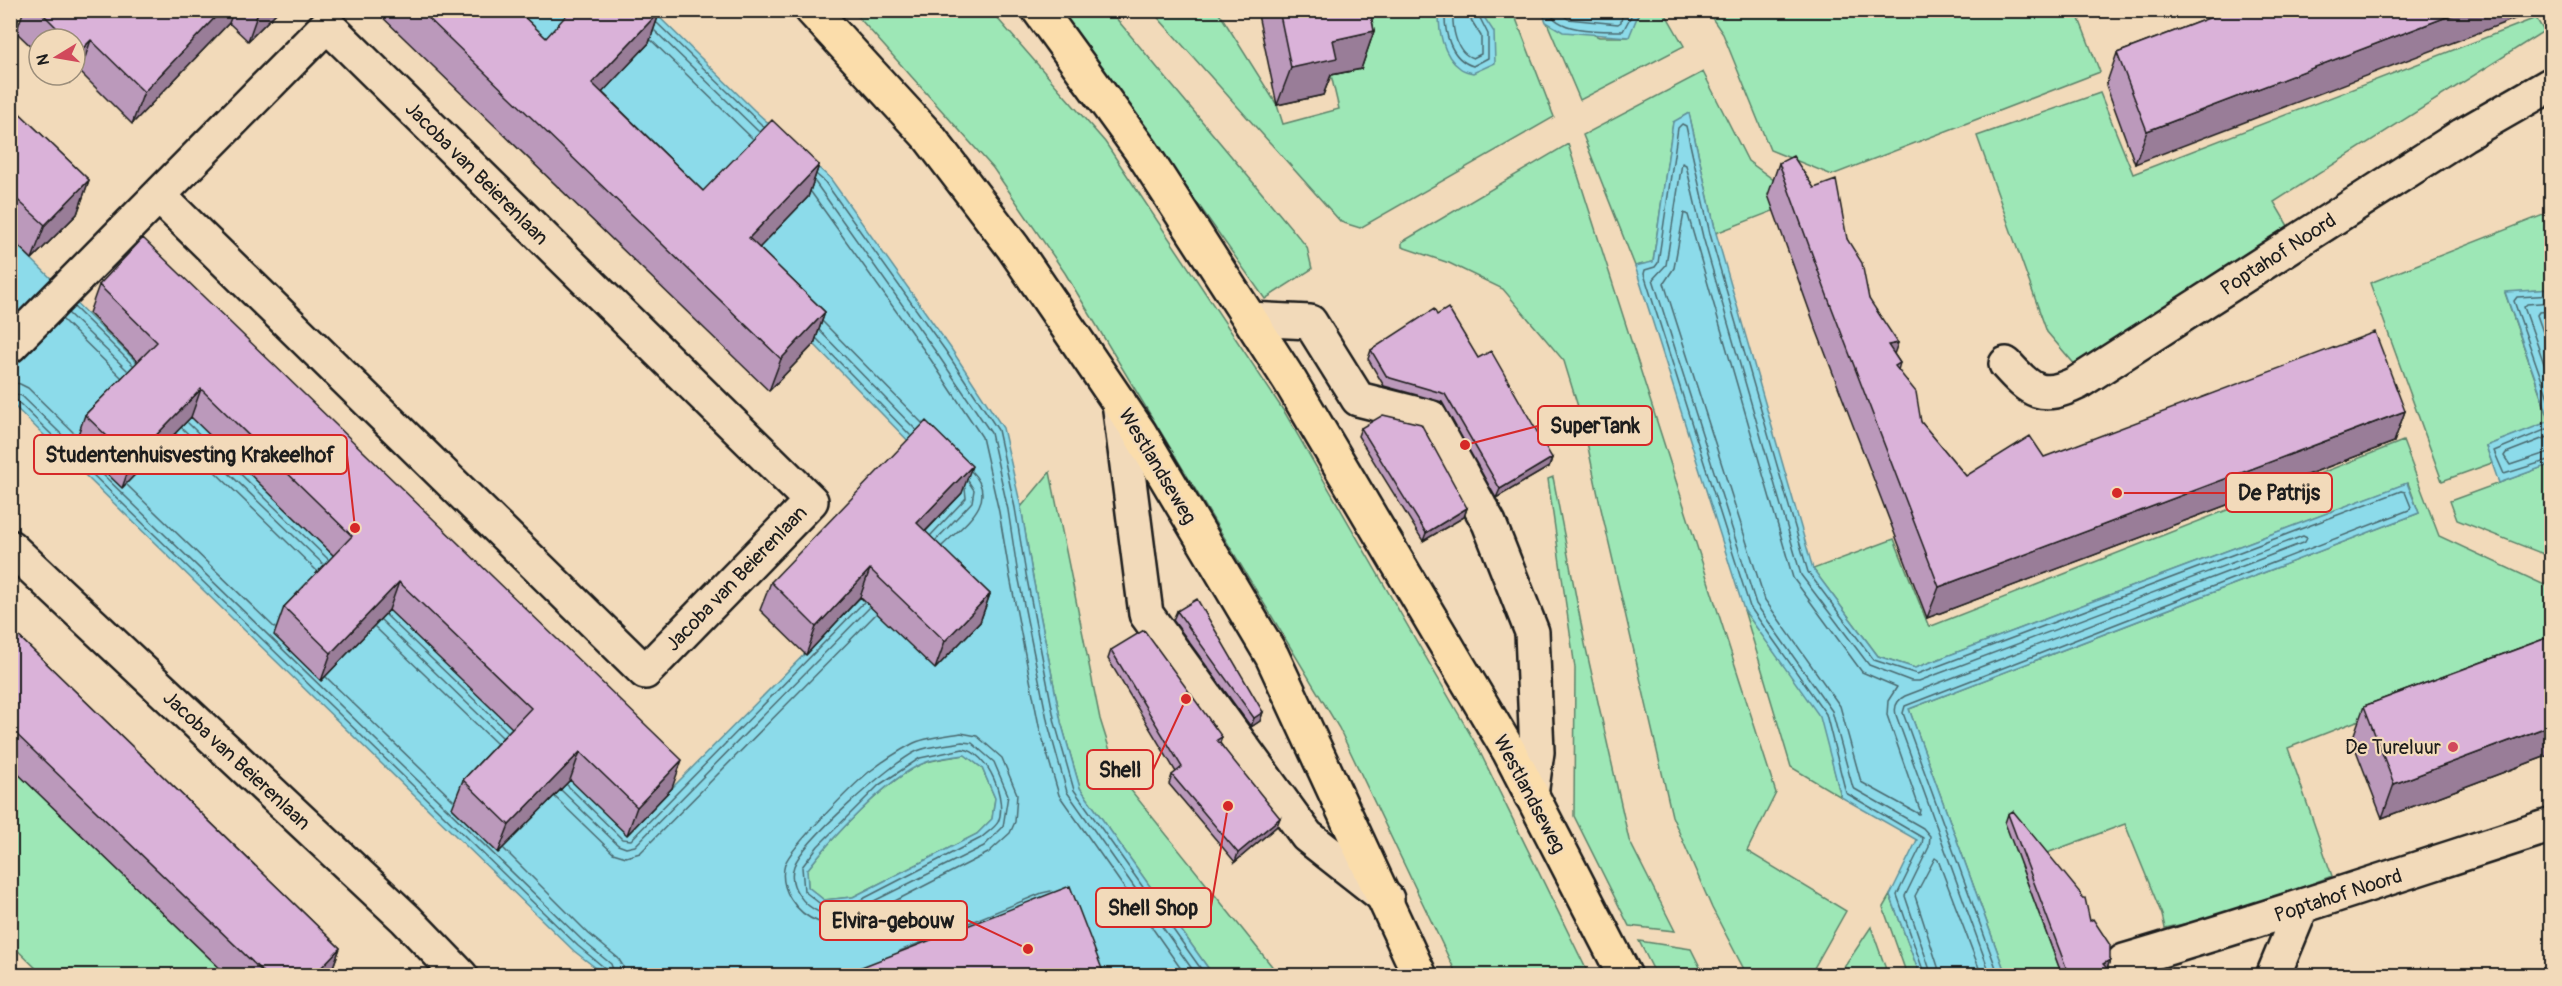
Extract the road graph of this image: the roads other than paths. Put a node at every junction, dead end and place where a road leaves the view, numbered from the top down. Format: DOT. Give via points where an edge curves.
graph roads {
  1 [pos="812,10"];
  2 [pos="1039,10"];
  3 [pos="2552,84"];
  4 [pos="159,196"];
  5 [pos="1250,319"];
  6 [pos="10,346"];
  7 [pos="2006,364"];
  8 [pos="1119,402"];
  9 [pos="10,547"];
  10 [pos="1531,795"];
  11 [pos="2552,825"];
  12 [pos="1387,899"];
  13 [pos="2301,908"];
  14 [pos="2124,961"];
  15 [pos="461,975"];
  16 [pos="1420,975"];
  17 [pos="1625,975"];
  18 [pos="2273,975"];
  1 -- 8 [label="main road, Westlandseweg" via="929,137 1013,247"];
  2 -- 5 [label="main road, Westlandseweg" via="1142,152"];
  3 -- 7 [label="street, Poptahof Noord" via="2463,135 2057,393 2041,392 2021,381"];
  4 -- 4 [label="street, Jacoba van Beierenlaan" via="327,25 811,501 645,672"];
  4 -- 6 [label="street, Jacoba van Beierenlaan"];
  5 -- 10 [label="main road, Westlandseweg" via="1509,751"];
  5 -- 10 [label="street" via="1310,322 1358,399 1430,417 1490,523 1532,632 1537,752"];
  8 -- 12 [label="main road, Westlandseweg" via="1272,656"];
  8 -- 12 [label="street" via="1146,614 1307,836"];
  9 -- 15 [label="street, Jacoba van Beierenlaan"];
  10 -- 17 [label="main road, Westlandseweg"];
  11 -- 13 [label="street, Poptahof Noord"];
  12 -- 16 [label="main road, Westlandseweg"];
  13 -- 14 [label="street, Poptahof Noord"];
  13 -- 18 [label="street"];
}
